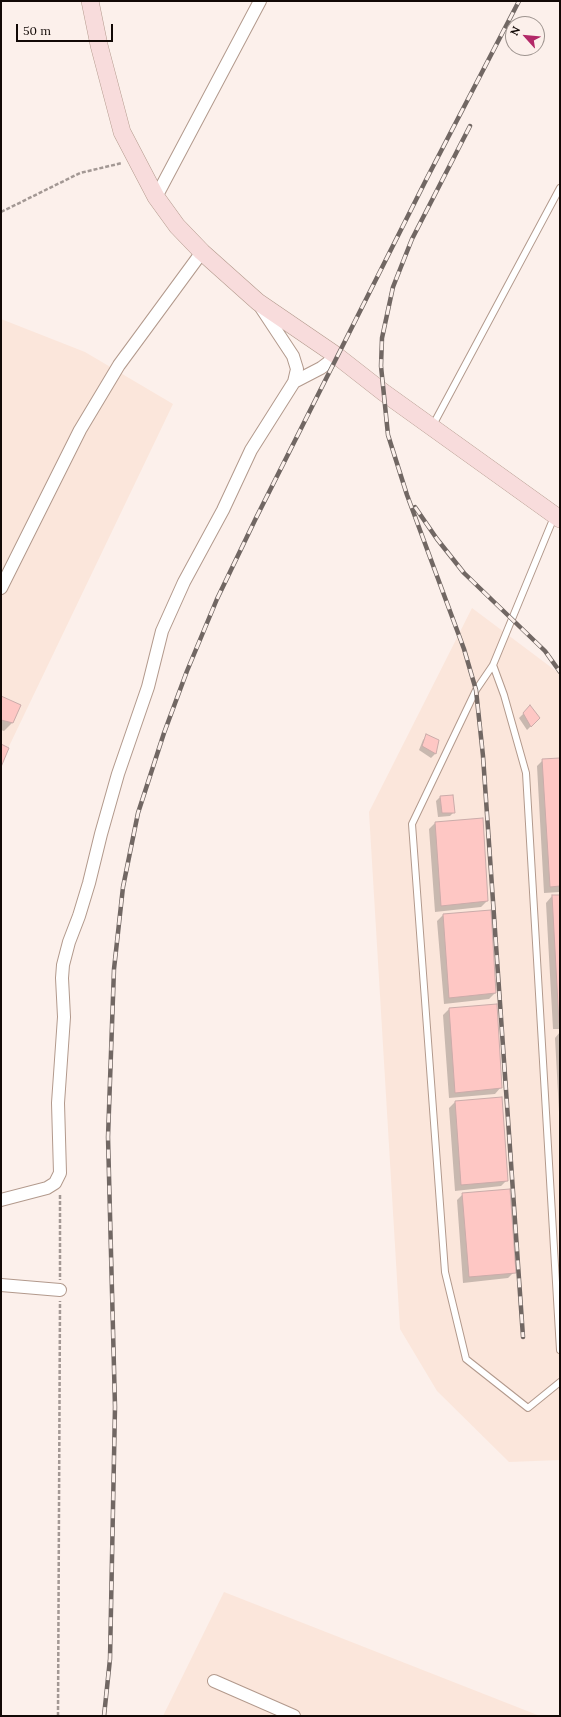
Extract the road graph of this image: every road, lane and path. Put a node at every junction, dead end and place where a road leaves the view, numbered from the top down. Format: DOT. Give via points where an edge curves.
graph roads {
  1 [pos="90,1"];
  2 [pos="260,1"];
  3 [pos="137,160"];
  4 [pos="560,188"];
  5 [pos="156,197"];
  6 [pos="1,212"];
  7 [pos="202,252"];
  8 [pos="258,302"];
  9 [pos="337,356"];
  10 [pos="294,382"];
  11 [pos="432,426"];
  12 [pos="557,518"];
  13 [pos="1,588"];
  14 [pos="493,665"];
  15 [pos="60,1173"];
  16 [pos="1,1200"];
  17 [pos="1,1285"];
  18 [pos="60,1290"];
  19 [pos="560,1350"];
  20 [pos="560,1382"];
  21 [pos="214,1681"];
  22 [pos="58,1716"];
  23 [pos="294,1716"];
  1 -- 3 [label="main road" via="122,132"];
  2 -- 5 [label="street"];
  3 -- 5 [label="main road"];
  3 -- 6 [label="path" via="80,173"];
  4 -- 11 [label="lane"];
  5 -- 7 [label="main road" via="177,226"];
  7 -- 8 [label="main road"];
  7 -- 13 [label="street" via="119,366 80,430"];
  8 -- 9 [label="main road"];
  8 -- 10 [label="street" via="293,356 297,369"];
  9 -- 10 [label="street"];
  9 -- 11 [label="main road"];
  10 -- 15 [label="street" via="251,450 162,630 148,687 116,782 89,883 63,966 64,1016 58,1103"];
  11 -- 12 [label="main road"];
  12 -- 14 [label="lane"];
  14 -- 19 [label="lane" via="526,774"];
  14 -- 20 [label="lane" via="476,690 412,824 445,1272 466,1359 528,1408"];
  15 -- 16 [label="street" via="54,1183 47,1188"];
  15 -- 18 [label="path"];
  17 -- 18 [label="street"];
  18 -- 22 [label="path"];
  21 -- 23 [label="street"];
}
